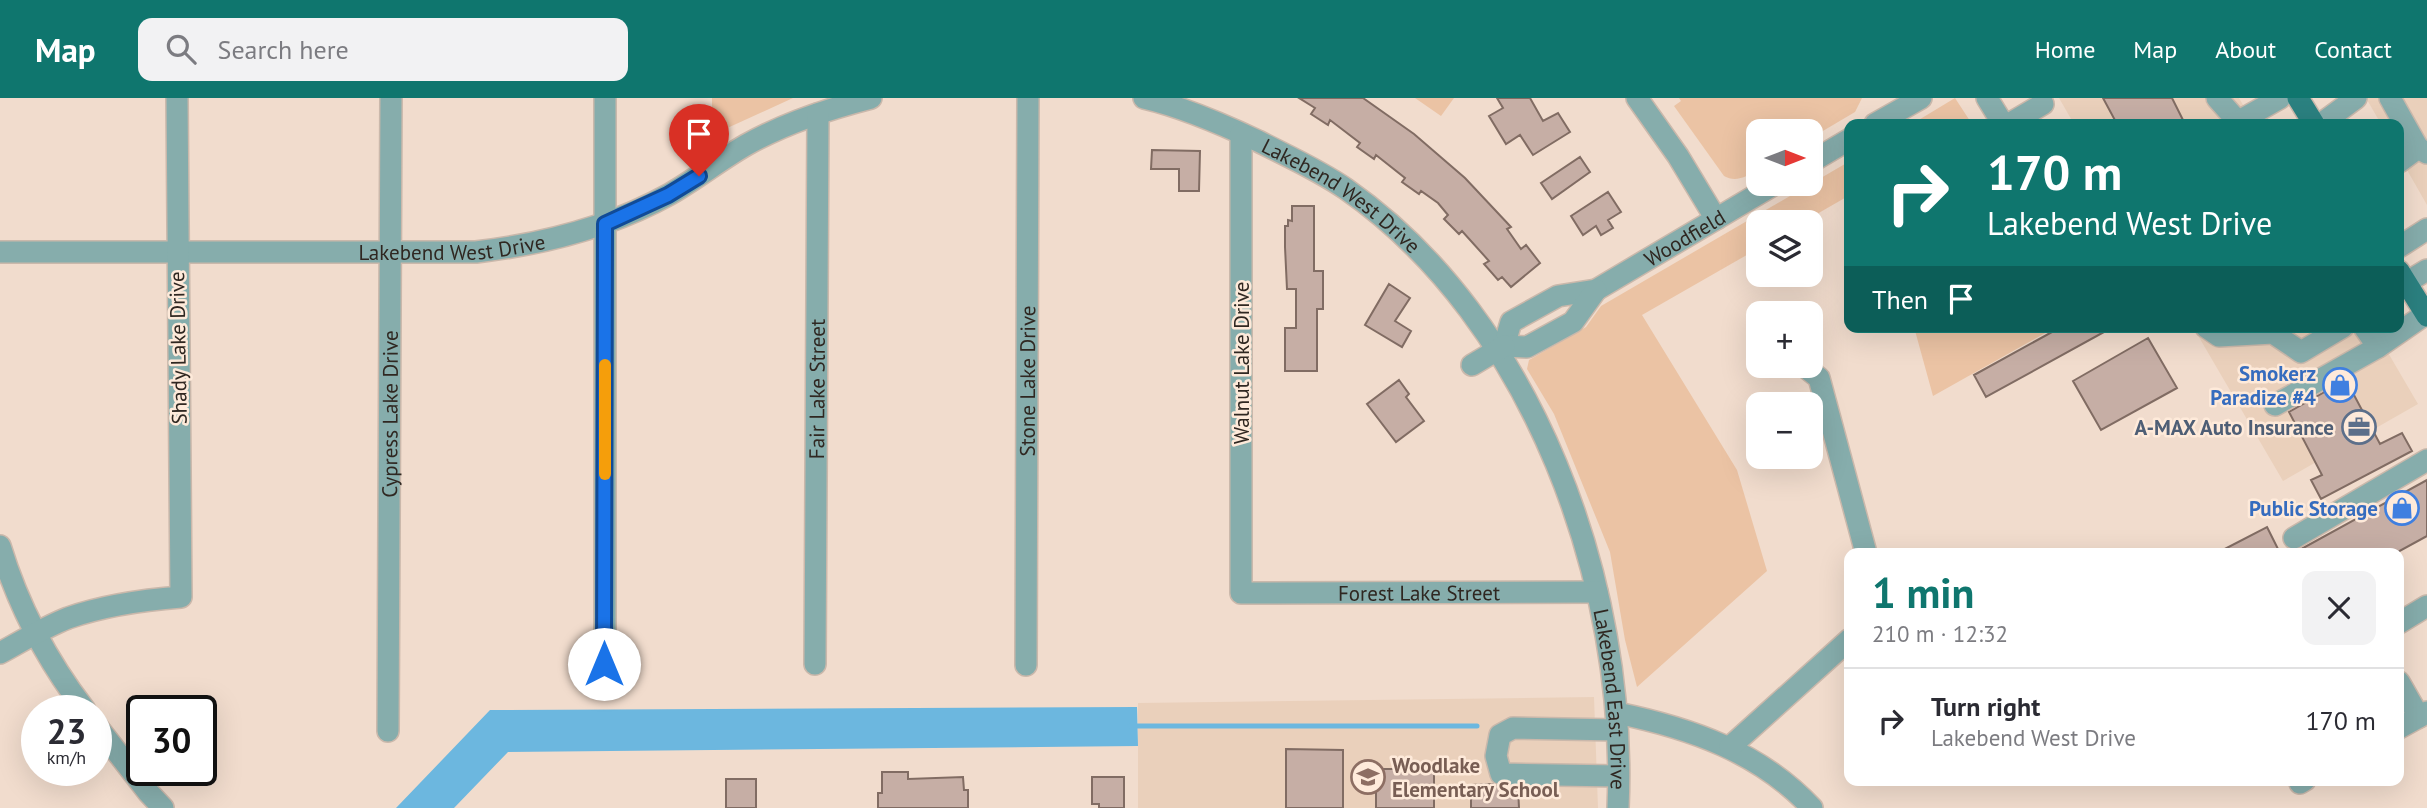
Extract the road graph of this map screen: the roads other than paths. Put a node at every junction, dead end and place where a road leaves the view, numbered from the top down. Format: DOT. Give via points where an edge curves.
graph roads {
  1 [pos="177,98"];
  2 [pos="391,98"];
  3 [pos="606,98"];
  4 [pos="871,98"];
  5 [pos="1028,98"];
  6 [pos="1144,98"];
  7 [pos="1637,98"];
  8 [pos="1921,98"];
  9 [pos="1987,98"];
  10 [pos="2217,98"];
  11 [pos="2280,98"];
  12 [pos="2298,98"];
  13 [pos="2356,98"];
  14 [pos="2390,98"];
  15 [pos="1897,104"];
  16 [pos="2043,104"];
  17 [pos="818,114"];
  18 [pos="1880,119"];
  19 [pos="2000,119"];
  20 [pos="2018,119"];
  21 [pos="2235,119"];
  22 [pos="2245,119"];
  23 [pos="2311,119"];
  24 [pos="2328,119"];
  25 [pos="2403,119"];
  26 [pos="2404,120"];
  27 [pos="1241,134"];
  28 [pos="1844,143"];
  29 [pos="2423,151"];
  30 [pos="1824,154"];
  31 [pos="2404,160"];
  32 [pos="1755,196"];
  33 [pos="1716,219"];
  34 [pos="605,224"];
  35 [pos="2427,229"];
  36 [pos="2404,244"];
  37 [pos="0,252"];
  38 [pos="176,252"];
  39 [pos="390,252"];
  40 [pos="2427,270"];
  41 [pos="2404,279"];
  42 [pos="2404,284"];
  43 [pos="1596,290"];
  44 [pos="2426,315"];
  45 [pos="2404,330"];
  46 [pos="2215,333"];
  47 [pos="2273,333"];
  48 [pos="2273,333"];
  49 [pos="2333,333"];
  50 [pos="2368,333"];
  51 [pos="2399,333"];
  52 [pos="2378,347"];
  53 [pos="1500,348"];
  54 [pos="1472,365"];
  55 [pos="1819,378"];
  56 [pos="2275,405"];
  57 [pos="2427,460"];
  58 [pos="2294,538"];
  59 [pos="0,547"];
  60 [pos="1865,548"];
  61 [pos="1597,592"];
  62 [pos="1241,593"];
  63 [pos="2427,606"];
  64 [pos="2404,620"];
  65 [pos="37,634"];
  66 [pos="1844,644"];
  67 [pos="0,653"];
  68 [pos="604,664"];
  69 [pos="815,664"];
  70 [pos="1026,666"];
  71 [pos="2404,689"];
  72 [pos="73,695"];
  73 [pos="2423,715"];
  74 [pos="1617,721"];
  75 [pos="2404,725"];
  76 [pos="388,731"];
  77 [pos="112,746"];
  78 [pos="1730,747"];
  79 [pos="1618,776"];
  80 [pos="1616,806"];
  81 [pos="163,808"];
  82 [pos="1812,808"];
  1 -- 38 [label="street, Shady Lake Drive"];
  2 -- 39 [label="street, Cypress Lake Drive"];
  3 -- 34 [label="street"];
  4 -- 17 [label="street, Lakebend West Drive"];
  5 -- 70 [label="street, Stone Lake Drive"];
  6 -- 27 [label="street, Lakebend West Drive"];
  7 -- 33 [label="street"];
  8 -- 15 [label="street"];
  9 -- 19 [label="street"];
  10 -- 21 [label="street"];
  11 -- 22 [label="street"];
  12 -- 23 [label="main road"];
  13 -- 24 [label="street"];
  14 -- 25 [label="street"];
  15 -- 18 [label="street"];
  16 -- 20 [label="street"];
  17 -- 34 [label="street, Lakebend West Drive" via="746,145 668,195"];
  17 -- 69 [label="street, Fair Lake Street"];
  26 -- 29 [label="street"];
  27 -- 53 [label="street, Lakebend West Drive" via="1346,188 1434,267"];
  27 -- 62 [label="street, Walnut Lake Drive"];
  28 -- 30 [label="street"];
  29 -- 31 [label="street"];
  32 -- 33 [label="street, Woodfield"];
  33 -- 43 [label="street, Woodfield"];
  34 -- 39 [label="street, Lakebend West Drive" via="512,248"];
  34 -- 68 [label="street"];
  35 -- 36 [label="street"];
  37 -- 38 [label="street, Lakebend West Drive"];
  38 -- 39 [label="street, Lakebend West Drive"];
  38 -- 65 [label="street, Shady Lake Drive" via="181,597 94,610"];
  39 -- 76 [label="street, Cypress Lake Drive"];
  40 -- 41 [label="street"];
  42 -- 44 [label="main road"];
  43 -- 53 [label="street, Woodfield" via="1573,322 1527,347"];
  43 -- 53 [label="street, Woodfield" via="1558,296 1511,322"];
  44 -- 45 [label="street"];
  46 -- 48 [label="street"];
  47 -- 49 [label="street" via="2301,352"];
  50 -- 52 [label="street"];
  51 -- 52 [label="street"];
  52 -- 56 [label="street"];
  53 -- 54 [label="street"];
  53 -- 61 [label="street, Lakebend West Drive" via="1558,467"];
  55 -- 60 [label="street"];
  57 -- 58 [label="street"];
  59 -- 65 [label="street"];
  61 -- 62 [label="street, Forest Lake Street"];
  61 -- 74 [label="street, Lakebend East Drive"];
  63 -- 64 [label="street"];
  65 -- 67 [label="street"];
  65 -- 72 [label="street"];
  66 -- 78 [label="street"];
  71 -- 73 [label="street"];
  73 -- 75 [label="street"];
  74 -- 78 [label="street" via="1653,720"];
  74 -- 79 [label="street, Lakebend East Drive"];
  74 -- 79 [label="street" via="1513,728 1500,735 1496,756 1501,774"];
  77 -- 81 [label="street"];
  78 -- 82 [label="street" via="1779,778"];
  79 -- 80 [label="street, Lakebend East Drive"];
}
